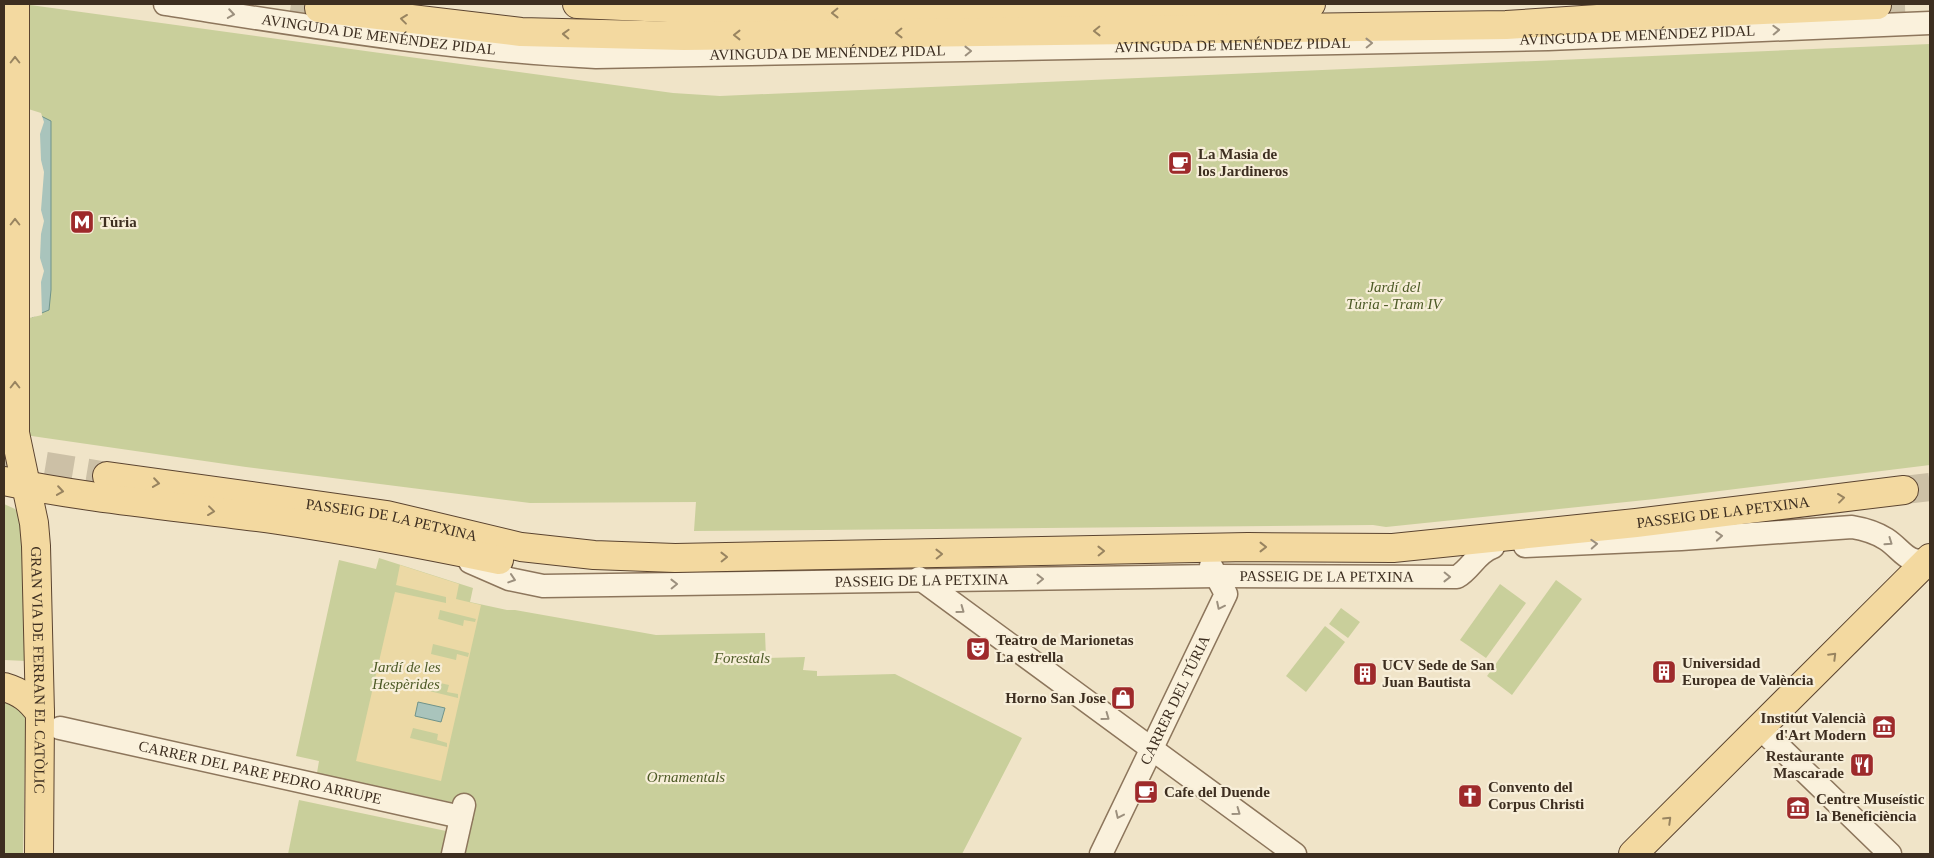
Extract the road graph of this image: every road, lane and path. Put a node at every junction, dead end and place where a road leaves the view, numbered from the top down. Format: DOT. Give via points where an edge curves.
graph roads {
  1 [pos="15,4"];
  2 [pos="166,4"];
  3 [pos="577,4"];
  4 [pos="1311,4"];
  5 [pos="1877,5"];
  6 [pos="689,7"];
  7 [pos="319,8"];
  8 [pos="1252,8"];
  9 [pos="1674,14"];
  10 [pos="1181,23"];
  11 [pos="1930,23"];
  12 [pos="684,36"];
  13 [pos="535,54"];
  14 [pos="107,476"];
  15 [pos="15,483"];
  16 [pos="1904,490"];
  17 [pos="348,532"];
  18 [pos="1493,547"];
  19 [pos="1393,548"];
  20 [pos="1199,549"];
  21 [pos="898,555"];
  22 [pos="675,558"];
  23 [pos="1930,559"];
  24 [pos="1217,576"];
  25 [pos="921,580"];
  26 [pos="4,687"];
  27 [pos="50,721"];
  28 [pos="1761,729"];
  29 [pos="1150,750"];
  30 [pos="39,854"];
  31 [pos="453,854"];
  32 [pos="1101,854"];
  33 [pos="1295,854"];
  34 [pos="1633,854"];
  35 [pos="1890,854"];
  15 -- 1 [label="main road, GRAN VIA DE FERRAN EL CATÒLIC, one-way"];
  2 -- 13 [label="street, AVINGUDA DE MENÉNDEZ PIDAL, one-way" via="335,30"];
  3 -- 6 [label="main road, AVINGUDA DE MENÉNDEZ PIDAL"];
  4 -- 8 [label="main road, AVINGUDA DE MENÉNDEZ PIDAL"];
  5 -- 9 [label="main road, AVINGUDA DE MENÉNDEZ PIDAL"];
  10 -- 6 [label="main road, AVINGUDA DE MENÉNDEZ PIDAL, one-way" via="801,14"];
  6 -- 12 [label="street" via="689,24"];
  12 -- 7 [label="main road, AVINGUDA DE MENÉNDEZ PIDAL, one-way" via="521,32"];
  8 -- 9 [label="main road, AVINGUDA DE MENÉNDEZ PIDAL" via="1365,15 1505,12"];
  8 -- 10 [label="main road, AVINGUDA DE MENÉNDEZ PIDAL"];
  9 -- 10 [label="main road, AVINGUDA DE MENÉNDEZ PIDAL" via="1506,25"];
  10 -- 11 [label="street, AVINGUDA DE MENÉNDEZ PIDAL, one-way" via="1548,39"];
  10 -- 12 [label="main road, AVINGUDA DE MENÉNDEZ PIDAL, one-way"];
  13 -- 10 [label="street, AVINGUDA DE MENÉNDEZ PIDAL, one-way" via="655,57"];
  12 -- 13 [label="street, AVINGUDA DE MENÉNDEZ PIDAL" via="679,43 664,49"];
  14 -- 22 [label="main road, PASSEIG DE LA PETXINA, one-way" via="387,515 521,547"];
  15 -- 17 [label="main road, PASSEIG DE LA PETXINA, one-way"];
  15 -- 27 [label="main road, GRAN VIA DE FERRAN EL CATÒLIC" via="34,522"];
  19 -- 16 [label="main road, PASSEIG DE LA PETXINA, one-way" via="1636,524"];
  17 -- 22 [label="main road, PASSEIG DE LA PETXINA" via="547,566"];
  17 -- 25 [label="street, PASSEIG DE LA PETXINA, one-way" via="462,560 509,579 543,586"];
  18 -- 19 [label="street, PASSEIG DE LA PETXINA"];
  18 -- 23 [label="street, PASSEIG DE LA PETXINA, one-way" via="1852,527 1886,539 1910,559 1920,562"];
  24 -- 18 [label="street, PASSEIG DE LA PETXINA, one-way" via="1457,577 1483,552"];
  20 -- 19 [label="main road, PASSEIG DE LA PETXINA, one-way"];
  21 -- 20 [label="main road, PASSEIG DE LA PETXINA, one-way"];
  20 -- 24 [label="street, CARRER DEL TÚRIA"];
  22 -- 21 [label="main road, PASSEIG DE LA PETXINA, one-way"];
  21 -- 25 [label="street"];
  28 -- 23 [label="main road, one-way"];
  25 -- 24 [label="street, PASSEIG DE LA PETXINA, one-way"];
  24 -- 29 [label="street, CARRER DEL TÚRIA, one-way" via="1226,594"];
  25 -- 29 [label="street, one-way"];
  26 -- 27 [label="main road" via="31,700"];
  27 -- 30 [label="main road, GRAN VIA DE FERRAN EL CATÒLIC"];
  27 -- 31 [label="street, CARRER DEL PARE PEDRO ARRUPE" via="462,811"];
  34 -- 28 [label="main road, one-way"];
  28 -- 35 [label="street"];
  29 -- 32 [label="street, CARRER DEL TÚRIA, one-way"];
  29 -- 33 [label="street, one-way"];
}
